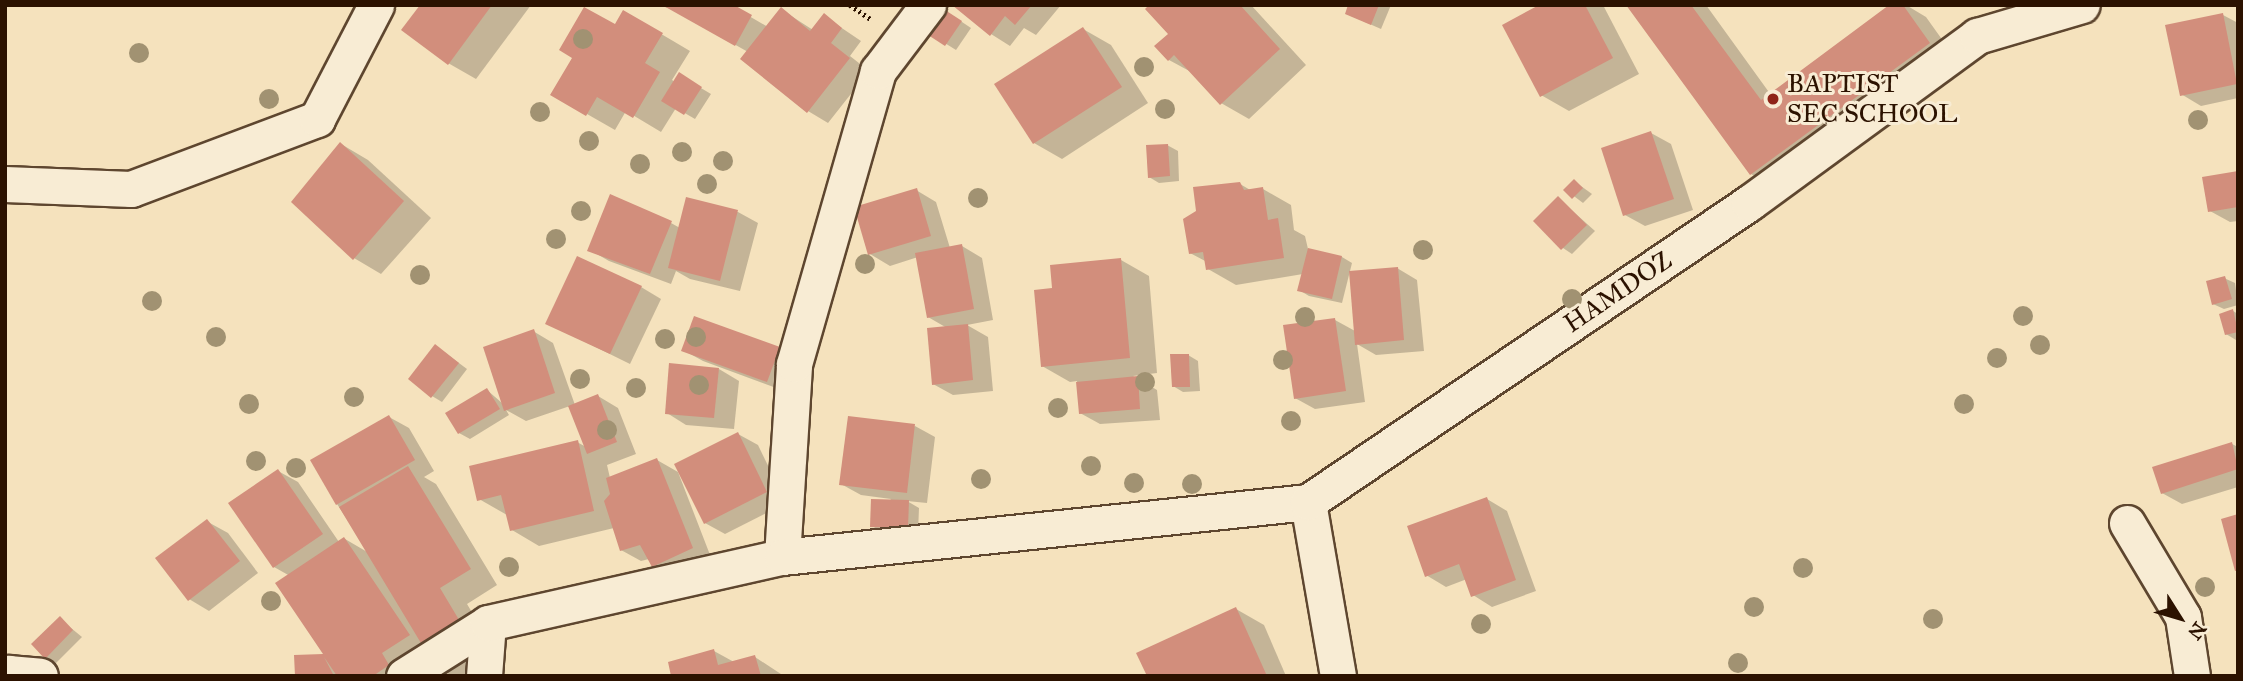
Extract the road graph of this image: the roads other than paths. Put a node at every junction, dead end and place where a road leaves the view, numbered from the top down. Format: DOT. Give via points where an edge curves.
graph roads {
  1 [pos="376,5"];
  2 [pos="928,5"];
  3 [pos="2082,5"];
  4 [pos="5,184"];
  5 [pos="1308,502"];
  6 [pos="2127,523"];
  7 [pos="782,557"];
  8 [pos="488,623"];
  9 [pos="5,675"];
  10 [pos="40,676"];
  11 [pos="404,676"];
  12 [pos="484,676"];
  13 [pos="1338,676"];
  14 [pos="2192,676"];
  1 -- 4 [label="street" via="317,118 131,189"];
  2 -- 7 [label="street" via="878,71 794,364"];
  3 -- 5 [label="street, HAMDOZ" via="1977,36 1749,204"];
  5 -- 7 [label="street"];
  5 -- 13 [label="street"];
  6 -- 14 [label="street" via="2183,617"];
  7 -- 8 [label="street"];
  8 -- 11 [label="street"];
  8 -- 12 [label="street"];
  9 -- 10 [label="street"];
}
